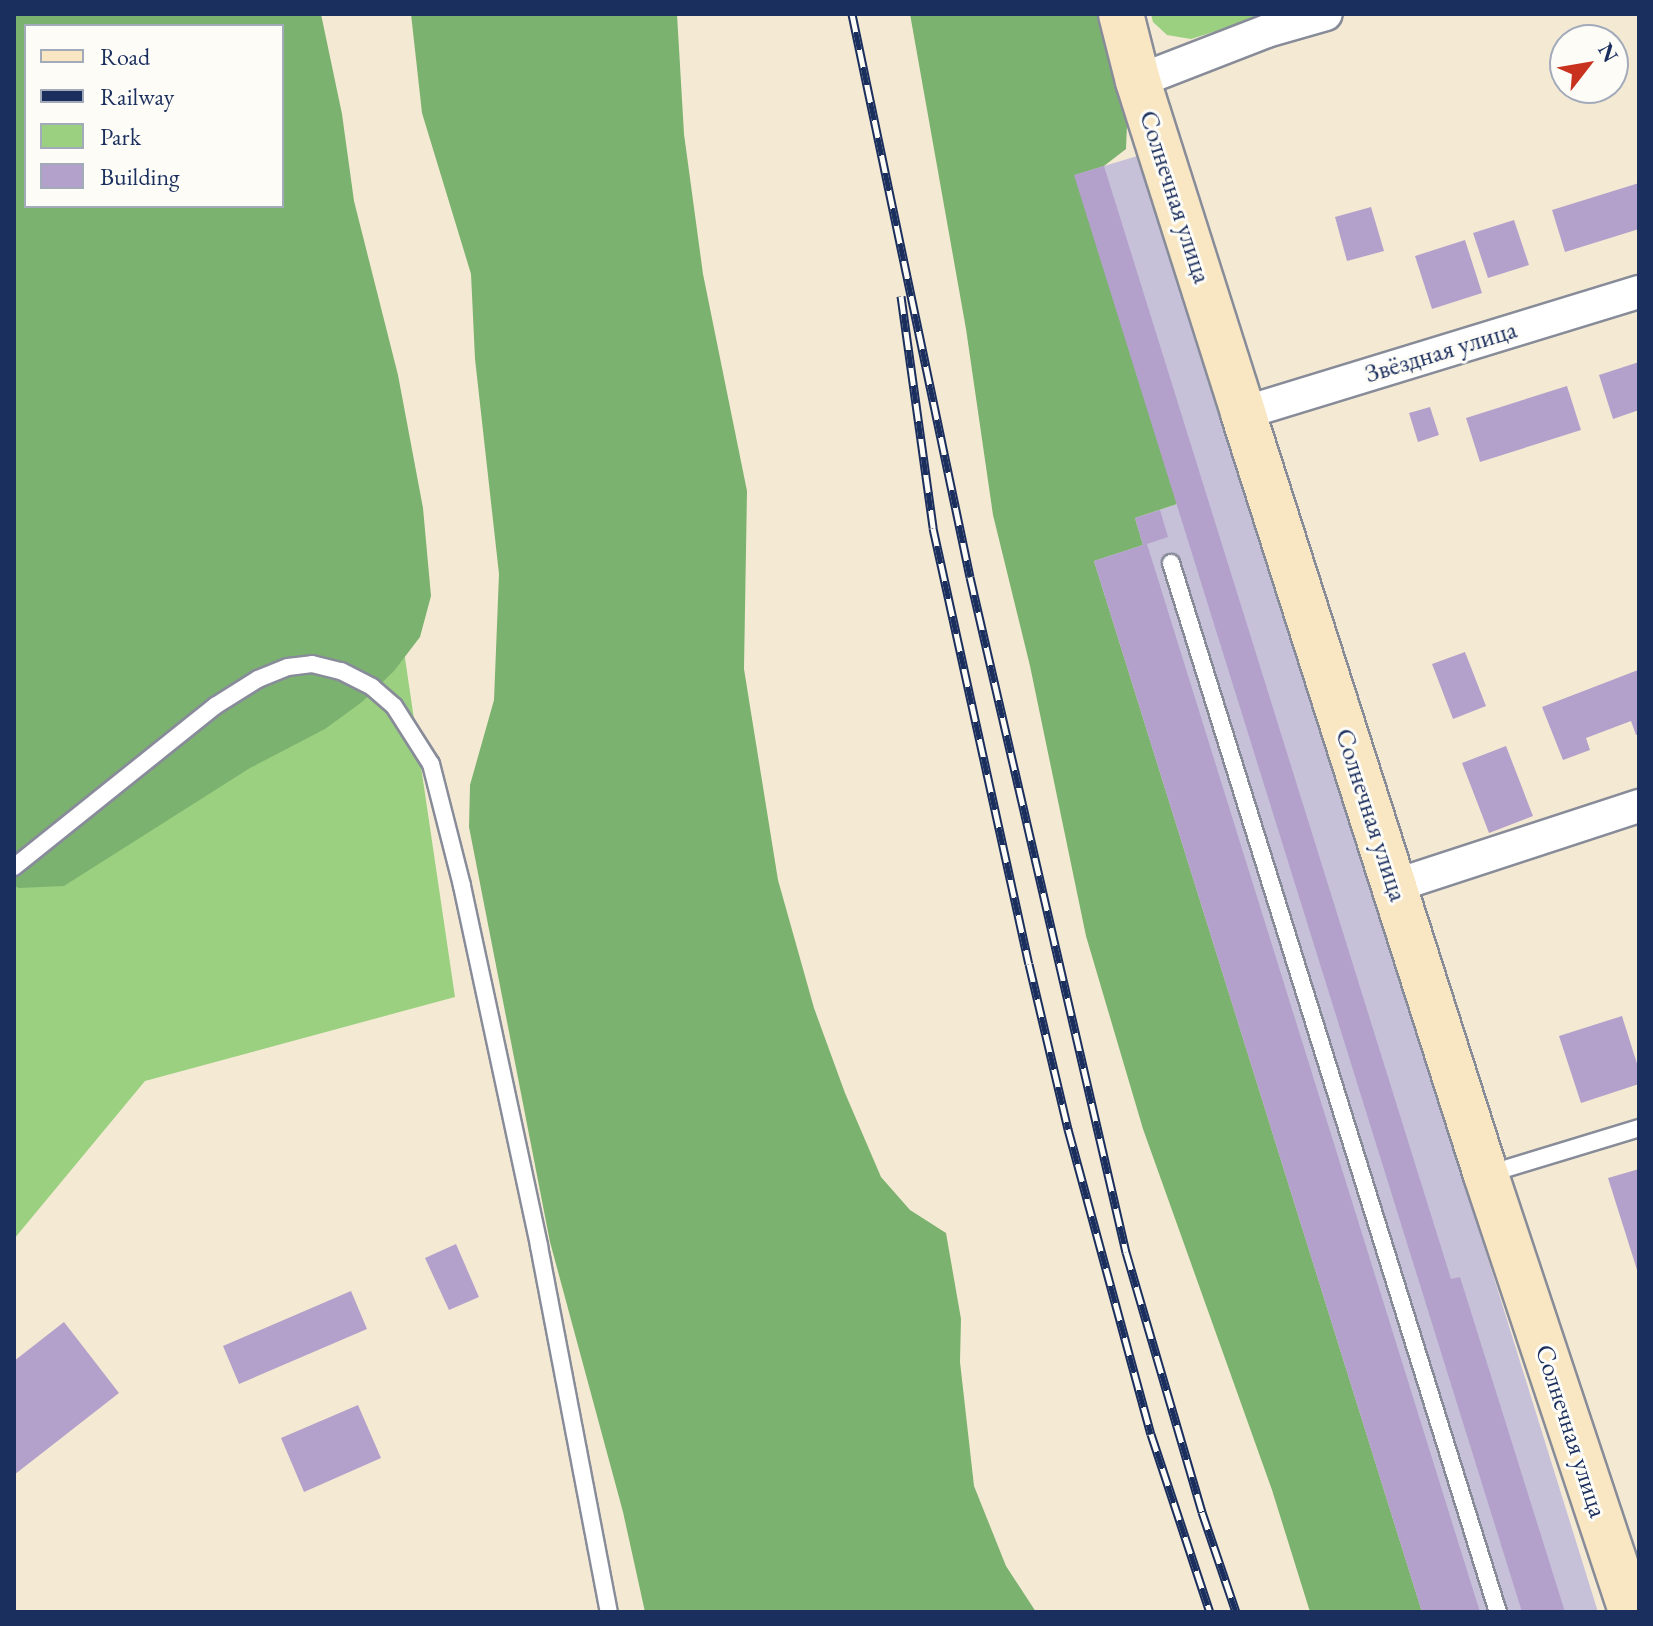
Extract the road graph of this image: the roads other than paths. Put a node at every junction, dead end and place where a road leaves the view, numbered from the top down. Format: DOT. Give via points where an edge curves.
graph roads {
  1 [pos="1121,14"];
  2 [pos="1326,14"];
  3 [pos="1138,81"];
  4 [pos="1639,292"];
  5 [pos="1243,413"];
  6 [pos="1171,563"];
  7 [pos="1639,806"];
  8 [pos="14,867"];
  9 [pos="1394,886"];
  10 [pos="1639,1128"];
  11 [pos="1486,1175"];
  12 [pos="609,1612"];
  13 [pos="1498,1612"];
  14 [pos="1631,1612"];
  1 -- 3 [label="street, Солнечная улица"];
  2 -- 3 [label="street"];
  3 -- 5 [label="street, Солнечная улица"];
  4 -- 5 [label="street, Звёздная улица"];
  5 -- 9 [label="street, Солнечная улица"];
  6 -- 13 [label="lane"];
  7 -- 9 [label="street"];
  8 -- 12 [label="lane" via="215,706 258,679 312,664 341,671 394,706 431,764 462,886 539,1246"];
  9 -- 11 [label="street, Солнечная улица"];
  10 -- 11 [label="lane"];
  11 -- 14 [label="street, Солнечная улица"];
}
